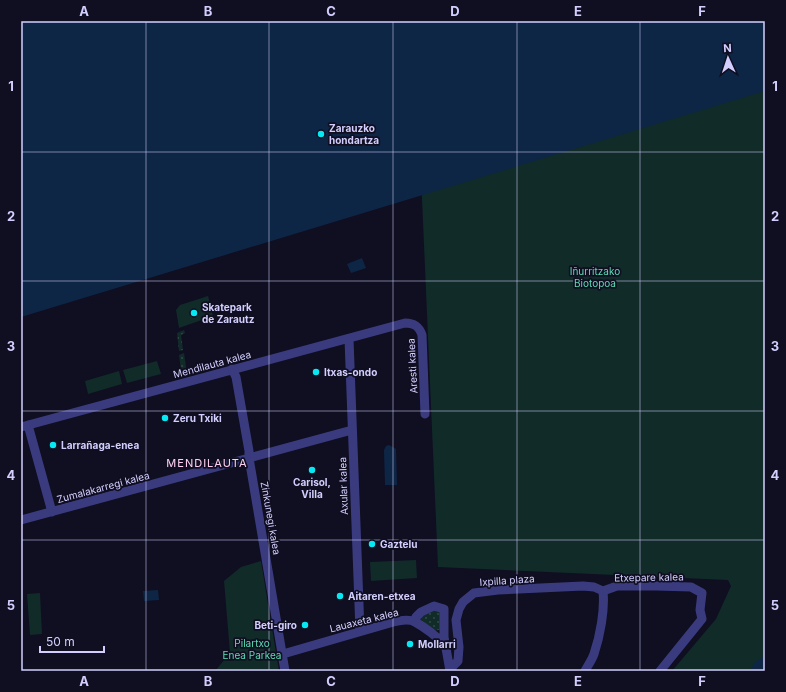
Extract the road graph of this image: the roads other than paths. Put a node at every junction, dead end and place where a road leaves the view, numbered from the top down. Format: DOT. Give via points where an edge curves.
graph roads {
  1 [pos="409,323"];
  2 [pos="349,339"];
  3 [pos="232,369"];
  4 [pos="425,414"];
  5 [pos="25,426"];
  6 [pos="352,430"];
  7 [pos="249,458"];
  8 [pos="52,512"];
  9 [pos="21,520"];
  10 [pos="603,591"];
  11 [pos="416,622"];
  12 [pos="444,628"];
  13 [pos="360,631"];
  14 [pos="436,635"];
  15 [pos="445,645"];
  16 [pos="282,654"];
  17 [pos="450,670"];
  18 [pos="285,671"];
  19 [pos="585,671"];
  20 [pos="660,671"];
  1 -- 2 [label="street, Mendilauta kalea"];
  1 -- 4 [label="street, Aresti kalea" via="418,327 422,335"];
  2 -- 3 [label="street, Mendilauta kalea"];
  2 -- 6 [label="street, Axular kalea"];
  3 -- 5 [label="street, Mendilauta kalea"];
  3 -- 7 [label="street, Zinkunegi kalea" via="236,377"];
  5 -- 8 [label="street"];
  6 -- 7 [label="street, Zumalakarregi kalea"];
  6 -- 13 [label="street, Axular kalea"];
  7 -- 8 [label="street, Zumalakarregi kalea"];
  7 -- 16 [label="street, Zinkunegi kalea"];
  8 -- 9 [label="street, Zumalakarregi kalea"];
  10 -- 17 [label="street, Ixpilla plaza" via="594,586 583,586 474,593 459,608 456,620 458,661"];
  10 -- 19 [label="street" via="604,604 594,655"];
  10 -- 20 [label="street, Etxepare kalea" via="617,586 691,587 702,593 702,619"];
  11 -- 12 [label="street" via="418,614 434,606 444,609"];
  11 -- 13 [label="street, Lauaxeta kalea" via="399,621"];
  11 -- 14 [label="street"];
  12 -- 14 [label="street"];
  12 -- 15 [label="street"];
  13 -- 16 [label="street, Lauaxeta kalea"];
  14 -- 15 [label="street"];
  15 -- 17 [label="street"];
  16 -- 18 [label="street, Zinkunegi kalea"];
}
